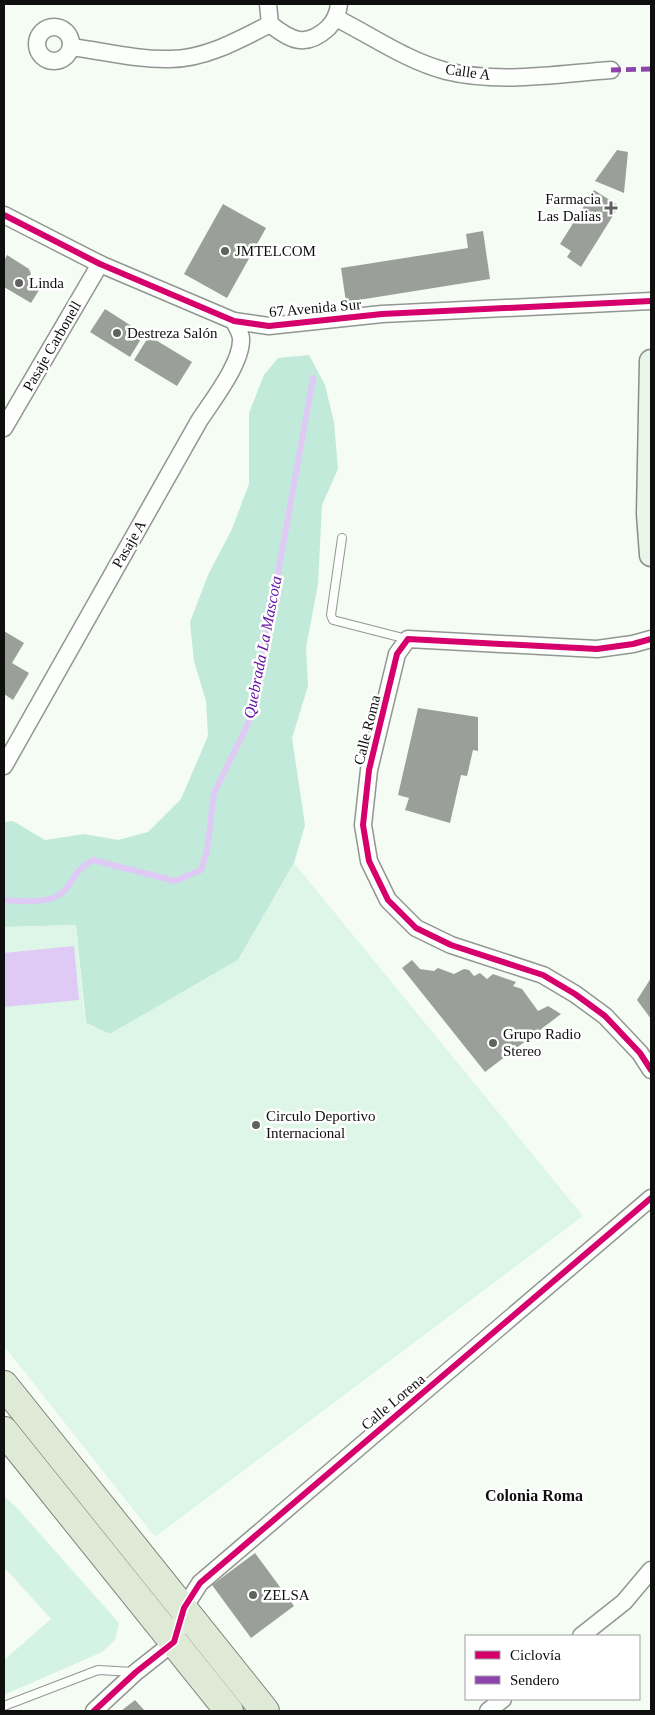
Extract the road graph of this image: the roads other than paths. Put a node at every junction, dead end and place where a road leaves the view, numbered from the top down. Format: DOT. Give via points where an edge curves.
graph roads {
  1 [pos="268,4"];
  2 [pos="337,11"];
  3 [pos="270,24"];
  4 [pos="71,47"];
  5 [pos="611,70"];
  6 [pos="4,215"];
  7 [pos="100,264"];
  8 [pos="651,301"];
  9 [pos="234,321"];
  10 [pos="651,361"];
  11 [pos="4,428"];
  12 [pos="342,538"];
  13 [pos="651,555"];
  14 [pos="408,639"];
  15 [pos="651,639"];
  16 [pos="4,766"];
  17 [pos="651,1070"];
  18 [pos="651,1198"];
  19 [pos="4,1384"];
  20 [pos="33,1423"];
  21 [pos="6,1439"];
  22 [pos="651,1570"];
  23 [pos="184,1608"];
  24 [pos="582,1635"];
  25 [pos="174,1642"];
  26 [pos="136,1672"];
  27 [pos="502,1700"];
  28 [pos="4,1706"];
  29 [pos="94,1711"];
  30 [pos="229,1711"];
  31 [pos="265,1711"];
  32 [pos="488,1711"];
  1 -- 3 [label="street"];
  2 -- 3 [label="street" via="317,37 308,40 283,35"];
  2 -- 5 [label="street, Calle A" via="401,53 447,71 484,76 526,76"];
  3 -- 4 [label="street" via="216,49 176,59"];
  6 -- 7 [label="street, 67 Avenida Sur"];
  7 -- 9 [label="street, 67 Avenida Sur"];
  7 -- 11 [label="street, Pasaje Carbonell"];
  8 -- 9 [label="street, 67 Avenida Sur" via="382,314 269,326"];
  9 -- 16 [label="street, Pasaje A" via="241,337 240,350"];
  10 -- 13 [label="street" via="648,514"];
  12 -- 14 [label="lane" via="332,620"];
  14 -- 15 [label="street" via="597,649"];
  14 -- 17 [label="street, Calle Roma" via="398,654 369,770 363,825 370,861 388,900 416,928 451,945 543,976 575,994 605,1016 640,1053"];
  18 -- 23 [label="street, Calle Lorena" via="200,1583"];
  19 -- 20 [label="highway"];
  20 -- 21 [label="street"];
  20 -- 23 [label="highway"];
  21 -- 25 [label="highway"];
  22 -- 24 [label="street" via="624,1602"];
  23 -- 25 [label="street, Calle Lorena"];
  23 -- 31 [label="highway"];
  25 -- 26 [label="street"];
  25 -- 30 [label="highway"];
  26 -- 28 [label="lane" via="98,1670"];
  26 -- 29 [label="street"];
  27 -- 32 [label="street"];
}
